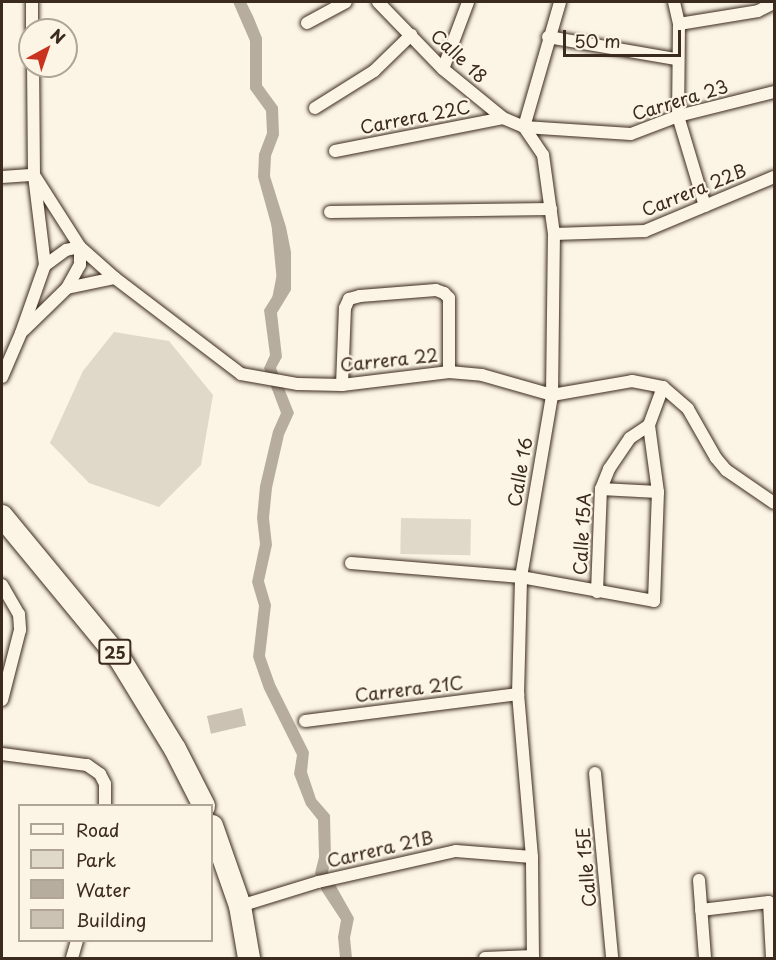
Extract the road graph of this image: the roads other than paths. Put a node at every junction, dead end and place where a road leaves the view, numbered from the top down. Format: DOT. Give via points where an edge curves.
graph roads {
  1 [pos="32,2"];
  2 [pos="346,2"];
  3 [pos="378,2"];
  4 [pos="468,2"];
  5 [pos="560,2"];
  6 [pos="674,2"];
  7 [pos="774,3"];
  8 [pos="32,18"];
  9 [pos="307,23"];
  10 [pos="678,24"];
  11 [pos="411,35"];
  12 [pos="548,37"];
  13 [pos="676,59"];
  14 [pos="443,69"];
  15 [pos="33,78"];
  16 [pos="774,92"];
  17 [pos="315,108"];
  18 [pos="678,116"];
  19 [pos="503,118"];
  20 [pos="524,127"];
  21 [pos="335,151"];
  22 [pos="34,176"];
  23 [pos="2,177"];
  24 [pos="774,177"];
  25 [pos="705,206"];
  26 [pos="551,209"];
  27 [pos="330,212"];
  28 [pos="554,234"];
  29 [pos="81,247"];
  30 [pos="45,265"];
  31 [pos="115,278"];
  32 [pos="68,288"];
  33 [pos="21,333"];
  34 [pos="448,372"];
  35 [pos="2,377"];
  36 [pos="342,384"];
  37 [pos="663,387"];
  38 [pos="552,395"];
  39 [pos="649,425"];
  40 [pos="601,489"];
  41 [pos="658,492"];
  42 [pos="774,503"];
  43 [pos="2,516"];
  44 [pos="351,563"];
  45 [pos="521,577"];
  46 [pos="2,585"];
  47 [pos="597,592"];
  48 [pos="518,694"];
  49 [pos="2,700"];
  50 [pos="305,721"];
  51 [pos="2,754"];
  52 [pos="595,773"];
  53 [pos="105,804"];
  54 [pos="203,804"];
  55 [pos="213,829"];
  56 [pos="532,857"];
  57 [pos="699,880"];
  58 [pos="240,906"];
  59 [pos="701,910"];
  60 [pos="76,942"];
  61 [pos="533,957"];
  62 [pos="72,958"];
  63 [pos="249,958"];
  64 [pos="485,958"];
  65 [pos="612,958"];
  66 [pos="705,958"];
  67 [pos="772,958"];
  1 -- 8 [label="street"];
  2 -- 9 [label="street"];
  3 -- 11 [label="street, Calle 18"];
  4 -- 14 [label="street"];
  5 -- 12 [label="street"];
  6 -- 10 [label="street"];
  7 -- 10 [label="street" via="758,11"];
  10 -- 13 [label="street"];
  11 -- 14 [label="street, Calle 18"];
  11 -- 17 [label="street" via="374,71"];
  12 -- 13 [label="street"];
  12 -- 20 [label="street"];
  13 -- 18 [label="street"];
  14 -- 19 [label="street, Calle 18"];
  15 -- 22 [label="street"];
  16 -- 18 [label="street, Carrera 23"];
  18 -- 20 [label="street, Carrera 23" via="632,134"];
  18 -- 25 [label="street"];
  19 -- 20 [label="street, Calle 18"];
  19 -- 21 [label="street, Carrera 22C"];
  20 -- 26 [label="street, Calle 16" via="543,155"];
  22 -- 23 [label="street"];
  22 -- 29 [label="street, Carrera 22"];
  22 -- 30 [label="street"];
  24 -- 25 [label="street, Carrera 22B"];
  25 -- 28 [label="street, Carrera 22B" via="645,231"];
  26 -- 27 [label="street"];
  26 -- 28 [label="street, Calle 16"];
  28 -- 38 [label="street, Calle 16"];
  29 -- 30 [label="street" via="66,250"];
  29 -- 31 [label="street, Carrera 22"];
  29 -- 32 [label="street" via="80,265"];
  30 -- 33 [label="street"];
  31 -- 32 [label="street"];
  31 -- 36 [label="street, Carrera 22" via="241,374 298,384"];
  32 -- 33 [label="street"];
  33 -- 35 [label="street"];
  34 -- 36 [label="street, Carrera 22"];
  34 -- 36 [label="street" via="449,298 444,293 360,296 349,299 345,308"];
  34 -- 38 [label="street, Carrera 22" via="482,375"];
  37 -- 38 [label="street, Carrera 22" via="632,381"];
  37 -- 39 [label="street"];
  37 -- 42 [label="street" via="687,409 726,470"];
  38 -- 45 [label="street, Calle 16"];
  39 -- 40 [label="street, Calle 15A" via="630,438"];
  39 -- 41 [label="street"];
  40 -- 41 [label="street"];
  40 -- 47 [label="street, Calle 15A"];
  41 -- 47 [label="street" via="654,601"];
  43 -- 54 [label="highway, 25" via="120,659 175,749"];
  44 -- 45 [label="street"];
  45 -- 47 [label="street"];
  45 -- 48 [label="street, Calle 16"];
  46 -- 49 [label="street" via="19,614 20,630"];
  48 -- 50 [label="street, Carrera 21C"];
  48 -- 56 [label="street, Calle 16"];
  51 -- 53 [label="street" via="87,765 100,774 105,784"];
  52 -- 65 [label="street, Calle 15E"];
  55 -- 58 [label="highway"];
  56 -- 58 [label="street, Carrera 21B" via="456,851 318,882"];
  56 -- 61 [label="street, Calle 16"];
  57 -- 59 [label="street"];
  58 -- 63 [label="highway"];
  59 -- 66 [label="street"];
  59 -- 67 [label="street" via="769,902"];
  60 -- 62 [label="street"];
  61 -- 64 [label="street"];
}
